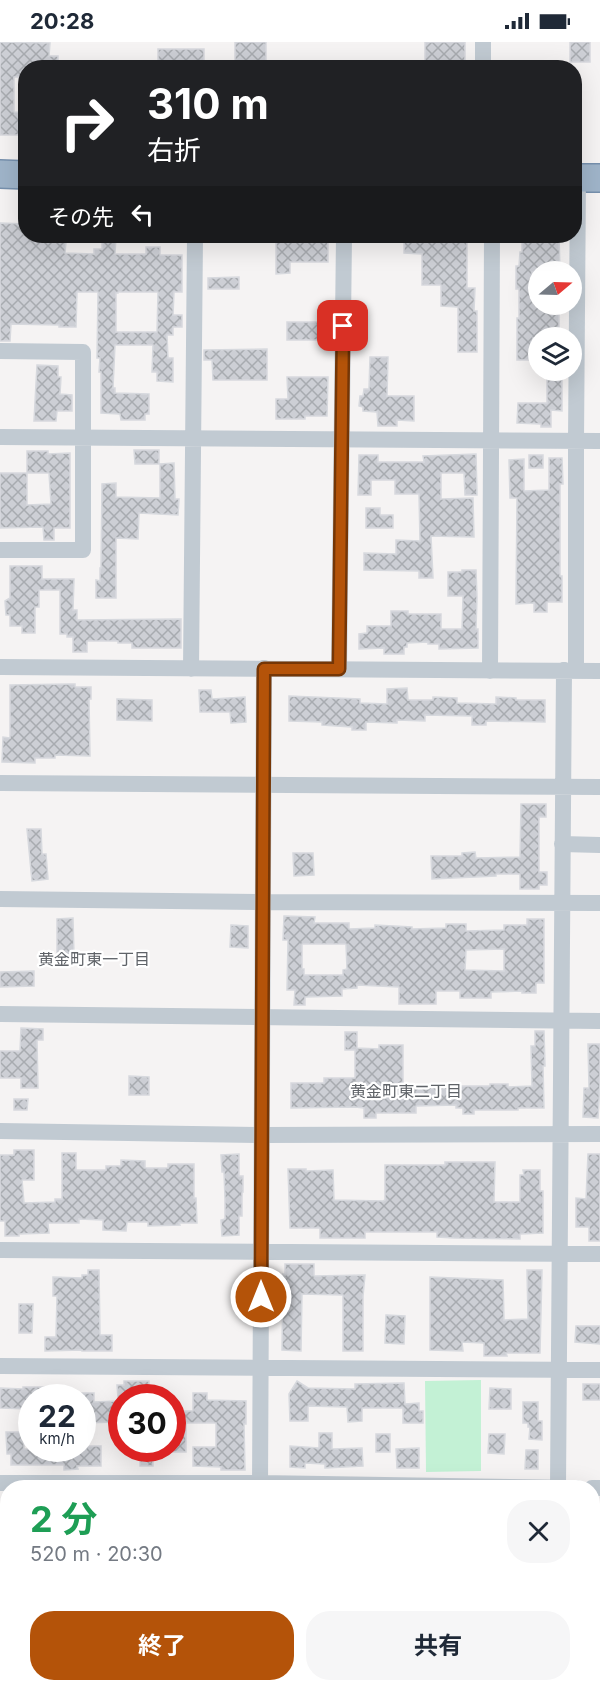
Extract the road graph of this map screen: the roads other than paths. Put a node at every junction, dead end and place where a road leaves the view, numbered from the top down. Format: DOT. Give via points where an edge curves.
graph roads {
  1 [pos="483,42"];
  2 [pos="483,60"];
  3 [pos="0,174"];
  4 [pos="18,175"];
  5 [pos="584,178"];
  6 [pos="195,243"];
  7 [pos="344,243"];
  8 [pos="492,243"];
  9 [pos="0,351"];
  10 [pos="0,437"];
  11 [pos="82,437"];
  12 [pos="192,438"];
  13 [pos="342,438"];
  14 [pos="492,439"];
  15 [pos="576,440"];
  16 [pos="600,441"];
  17 [pos="0,550"];
  18 [pos="0,667"];
  19 [pos="191,669"];
  20 [pos="264,669"];
  21 [pos="339,669"];
  22 [pos="570,670"];
  23 [pos="490,671"];
  24 [pos="600,671"];
  25 [pos="0,783"];
  26 [pos="263,784"];
  27 [pos="563,787"];
  28 [pos="600,787"];
  29 [pos="562,844"];
  30 [pos="600,844"];
  31 [pos="0,898"];
  32 [pos="263,902"];
  33 [pos="562,903"];
  34 [pos="600,903"];
  35 [pos="0,1014"];
  36 [pos="262,1016"];
  37 [pos="562,1021"];
  38 [pos="600,1021"];
  39 [pos="0,1131"];
  40 [pos="561,1134"];
  41 [pos="600,1134"];
  42 [pos="262,1135"];
  43 [pos="0,1250"];
  44 [pos="261,1250"];
  45 [pos="560,1253"];
  46 [pos="600,1254"];
  47 [pos="0,1366"];
  48 [pos="261,1367"];
  49 [pos="558,1370"];
  50 [pos="600,1370"];
  51 [pos="260,1480"];
  52 [pos="558,1480"];
  1 -- 2 [label="street"];
  3 -- 4 [label="highway"];
  5 -- 15 [label="street"];
  6 -- 12 [label="street"];
  7 -- 13 [label="street"];
  8 -- 14 [label="street"];
  9 -- 11 [label="street" via="83,352"];
  10 -- 11 [label="street"];
  11 -- 12 [label="street"];
  11 -- 17 [label="street" via="83,550"];
  12 -- 13 [label="street"];
  12 -- 19 [label="street"];
  13 -- 14 [label="street"];
  13 -- 21 [label="street"];
  14 -- 15 [label="street"];
  14 -- 23 [label="street"];
  15 -- 16 [label="street"];
  15 -- 22 [label="street"];
  18 -- 19 [label="street"];
  19 -- 20 [label="street"];
  20 -- 21 [label="street"];
  20 -- 26 [label="street"];
  21 -- 23 [label="street"];
  22 -- 23 [label="street"];
  22 -- 24 [label="street"];
  22 -- 27 [label="street"];
  25 -- 26 [label="street"];
  26 -- 27 [label="street"];
  26 -- 32 [label="street"];
  27 -- 28 [label="street"];
  27 -- 29 [label="street"];
  29 -- 30 [label="street"];
  29 -- 33 [label="street"];
  31 -- 32 [label="street"];
  32 -- 33 [label="street"];
  32 -- 36 [label="street"];
  33 -- 34 [label="street"];
  33 -- 37 [label="street"];
  35 -- 36 [label="street"];
  36 -- 37 [label="street"];
  36 -- 42 [label="street"];
  37 -- 38 [label="street"];
  37 -- 40 [label="street"];
  39 -- 42 [label="street"];
  40 -- 41 [label="street"];
  40 -- 42 [label="street"];
  40 -- 45 [label="street"];
  42 -- 44 [label="street"];
  43 -- 44 [label="street"];
  44 -- 45 [label="street"];
  44 -- 48 [label="street"];
  45 -- 46 [label="street"];
  45 -- 49 [label="street"];
  47 -- 48 [label="street"];
  48 -- 49 [label="street"];
  48 -- 51 [label="street"];
  49 -- 50 [label="street"];
  49 -- 52 [label="street"];
}
